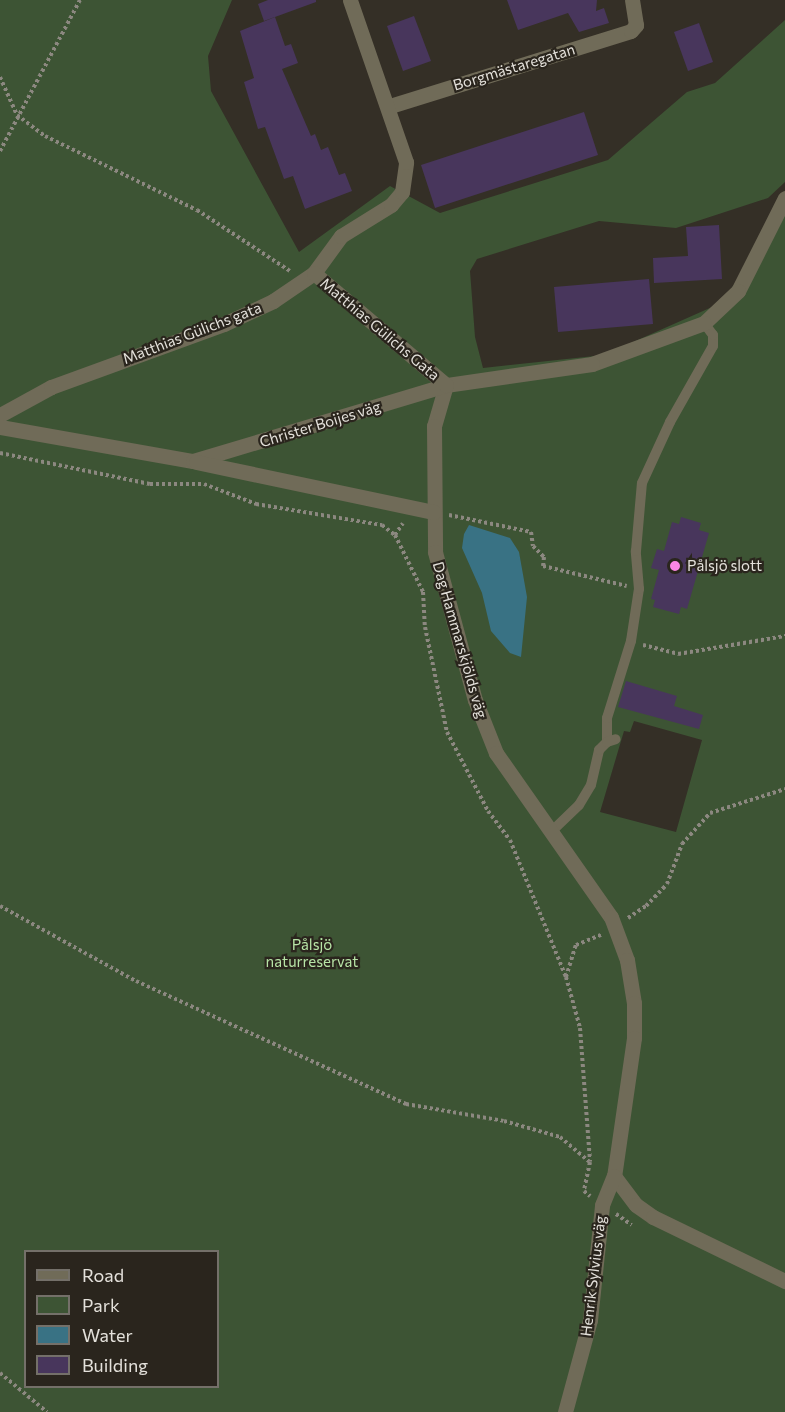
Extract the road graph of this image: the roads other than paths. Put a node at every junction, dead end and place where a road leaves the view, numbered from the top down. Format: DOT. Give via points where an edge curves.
graph roads {
  1 [pos="350,0"];
  2 [pos="632,0"];
  3 [pos="390,106"];
  4 [pos="785,198"];
  5 [pos="309,277"];
  6 [pos="704,323"];
  7 [pos="446,385"];
  8 [pos="0,415"];
  9 [pos="0,427"];
  10 [pos="193,461"];
  11 [pos="434,512"];
  12 [pos="552,831"];
  13 [pos="615,1176"];
  14 [pos="785,1281"];
  15 [pos="565,1412"];
  1 -- 3 [label="street, Matthias Gülichs gata"];
  2 -- 3 [label="street, Borgmästaregatan" via="636,25 631,31"];
  3 -- 5 [label="street, Matthias Gülichs gata" via="406,162 402,192 391,205 341,236"];
  4 -- 6 [label="street" via="738,291"];
  5 -- 7 [label="street, Matthias Gülichs Gata"];
  5 -- 8 [label="street, Matthias Gülichs gata" via="273,301 224,324 51,387"];
  6 -- 7 [label="street" via="592,364"];
  6 -- 12 [label="lane" via="713,335 713,345 670,422 642,483 636,551 639,589 631,641 614,687 611,740 595,760 591,785 579,805"];
  7 -- 10 [label="street, Christer Boijes väg"];
  7 -- 11 [label="street, Dag Hammarskjölds väg" via="434,426"];
  9 -- 10 [label="street, Christer Boijes väg"];
  10 -- 11 [label="street, Christer Boijes väg"];
  11 -- 12 [label="street, Dag Hammarskjölds väg" via="438,574 475,700 496,753"];
  12 -- 13 [label="street, Dag Hammarskjölds väg" via="614,927 627,960 634,1003 634,1038"];
  13 -- 14 [label="street" via="636,1205 653,1217"];
  13 -- 15 [label="street, Henrik Sylvius väg" via="602,1205 590,1320"];
}
